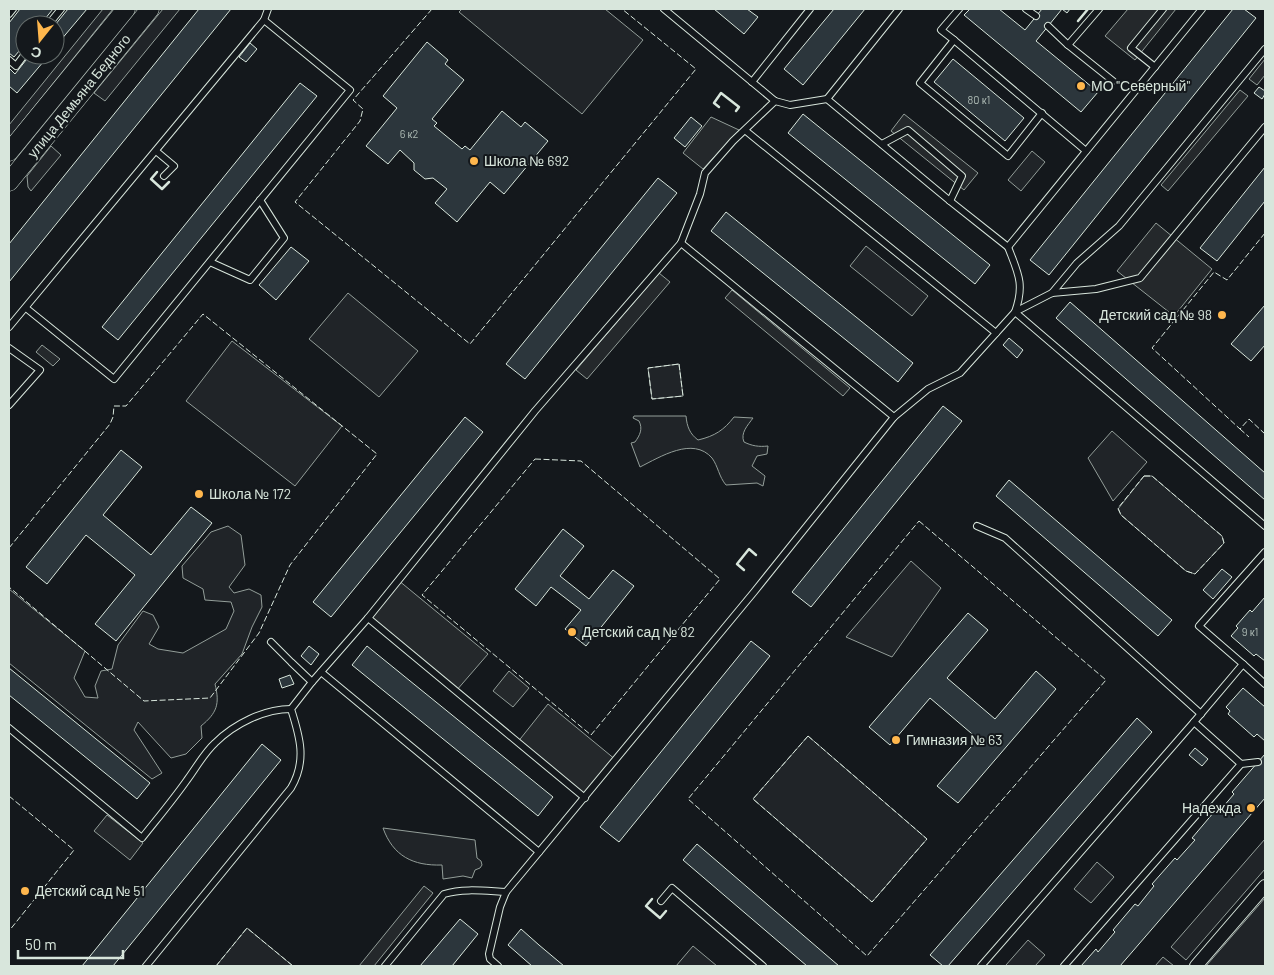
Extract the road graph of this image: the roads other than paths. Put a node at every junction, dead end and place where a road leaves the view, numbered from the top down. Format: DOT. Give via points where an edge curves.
graph roads {
  1 [pos="13,9"];
  2 [pos="126,9"];
  3 [pos="150,9"];
  4 [pos="268,9"];
  5 [pos="664,9"];
  6 [pos="810,9"];
  7 [pos="899,9"];
  8 [pos="959,9"];
  9 [pos="1026,9"];
  10 [pos="1099,9"];
  11 [pos="1163,9"];
  12 [pos="1202,9"];
  13 [pos="9,14"];
  14 [pos="1036,16"];
  15 [pos="264,20"];
  16 [pos="1048,26"];
  17 [pos="954,40"];
  18 [pos="1068,45"];
  19 [pos="1265,49"];
  20 [pos="1155,67"];
  21 [pos="1113,81"];
  22 [pos="752,82"];
  23 [pos="827,99"];
  24 [pos="775,101"];
  25 [pos="1042,113"];
  26 [pos="1265,127"];
  27 [pos="746,130"];
  28 [pos="882,144"];
  29 [pos="156,151"];
  30 [pos="1086,151"];
  31 [pos="9,152"];
  32 [pos="164,176"];
  33 [pos="9,182"];
  34 [pos="260,200"];
  35 [pos="950,201"];
  36 [pos="681,243"];
  37 [pos="1008,247"];
  38 [pos="210,262"];
  39 [pos="1052,293"];
  40 [pos="26,308"];
  41 [pos="1015,312"];
  42 [pos="9,327"];
  43 [pos="996,334"];
  44 [pos="9,348"];
  45 [pos="9,405"];
  46 [pos="894,417"];
  47 [pos="977,526"];
  48 [pos="1265,526"];
  49 [pos="1265,552"];
  50 [pos="368,618"];
  51 [pos="271,642"];
  52 [pos="1243,664"];
  53 [pos="321,672"];
  54 [pos="312,682"];
  55 [pos="1265,684"];
  56 [pos="291,709"];
  57 [pos="1201,714"];
  58 [pos="1194,722"];
  59 [pos="9,728"];
  60 [pos="1258,762"];
  61 [pos="1241,764"];
  62 [pos="585,798"];
  63 [pos="539,852"];
  64 [pos="1265,886"];
  65 [pos="506,892"];
  66 [pos="661,900"];
  67 [pos="146,966"];
  68 [pos="386,966"];
  69 [pos="498,966"];
  70 [pos="762,966"];
  71 [pos="982,966"];
  72 [pos="1064,966"];
  73 [pos="1196,966"];
  1 -- 13 [label="lane"];
  2 -- 31 [label="street, улица Демьяна Бедного"];
  3 -- 33 [label="street, улица Демьяна Бедного"];
  4 -- 15 [label="lane"];
  5 -- 22 [label="lane"];
  6 -- 22 [label="lane"];
  7 -- 23 [label="lane"];
  8 -- 17 [label="lane" via="941,30"];
  9 -- 14 [label="lane"];
  10 -- 18 [label="lane"];
  11 -- 20 [label="lane" via="1131,48"];
  12 -- 20 [label="lane"];
  15 -- 29 [label="lane"];
  15 -- 34 [label="lane" via="350,90"];
  16 -- 18 [label="lane"];
  17 -- 25 [label="lane"];
  17 -- 25 [label="lane" via="920,83 1008,156"];
  18 -- 21 [label="lane"];
  19 -- 39 [label="lane" via="1119,226 1077,263"];
  20 -- 30 [label="lane"];
  22 -- 24 [label="lane"];
  23 -- 24 [label="lane" via="790,105"];
  23 -- 28 [label="lane"];
  24 -- 27 [label="lane"];
  25 -- 30 [label="lane"];
  26 -- 39 [label="lane" via="1140,278"];
  27 -- 36 [label="lane" via="705,173"];
  27 -- 43 [label="lane"];
  28 -- 35 [label="lane"];
  28 -- 35 [label="lane" via="908,130 962,176"];
  29 -- 32 [label="lane" via="174,166"];
  29 -- 40 [label="lane"];
  30 -- 37 [label="lane"];
  34 -- 38 [label="lane"];
  34 -- 38 [label="lane" via="284,238 250,280"];
  35 -- 37 [label="lane"];
  36 -- 46 [label="lane"];
  36 -- 50 [label="lane" via="535,411"];
  37 -- 41 [label="lane" via="1020,282 1020,298"];
  38 -- 40 [label="lane" via="114,379"];
  39 -- 41 [label="lane"];
  40 -- 42 [label="lane"];
  41 -- 43 [label="lane"];
  41 -- 48 [label="lane"];
  43 -- 46 [label="lane" via="960,373 928,389"];
  44 -- 45 [label="lane" via="40,370"];
  46 -- 62 [label="lane"];
  47 -- 57 [label="lane" via="1005,538"];
  49 -- 52 [label="lane" via="1199,626"];
  50 -- 53 [label="lane"];
  50 -- 62 [label="lane"];
  51 -- 54 [label="lane"];
  52 -- 55 [label="lane"];
  52 -- 57 [label="lane"];
  53 -- 54 [label="lane"];
  53 -- 63 [label="lane"];
  54 -- 56 [label="lane"];
  56 -- 59 [label="lane" via="254,718 213,744 142,838"];
  56 -- 67 [label="lane" via="302,757 296,780"];
  57 -- 58 [label="lane"];
  58 -- 61 [label="lane"];
  58 -- 71 [label="lane"];
  60 -- 61 [label="lane"];
  61 -- 72 [label="lane"];
  62 -- 63 [label="lane"];
  63 -- 65 [label="lane"];
  64 -- 73 [label="street"];
  65 -- 68 [label="lane" via="464,890 444,894"];
  65 -- 69 [label="lane" via="489,954"];
  66 -- 70 [label="lane" via="672,888"];
}
